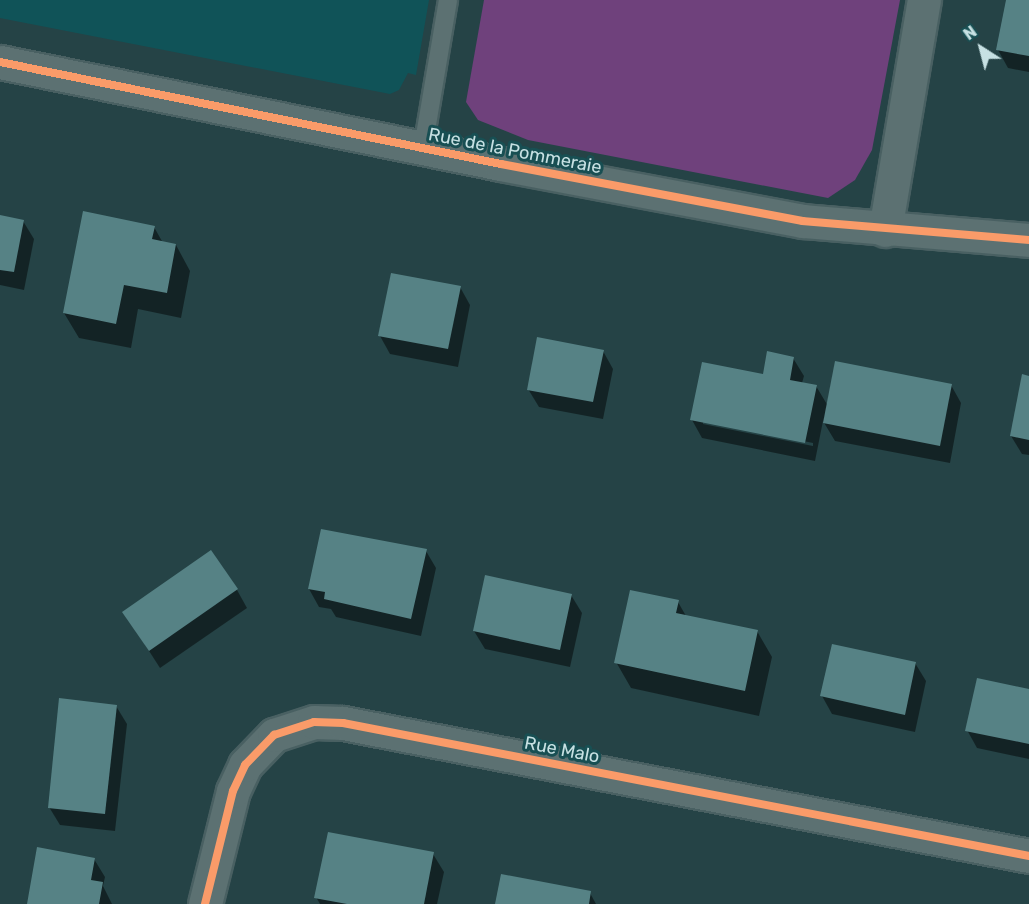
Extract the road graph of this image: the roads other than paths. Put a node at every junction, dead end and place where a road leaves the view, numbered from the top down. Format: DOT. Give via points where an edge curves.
graph roads {
  1 [pos="448,0"];
  2 [pos="924,0"];
  3 [pos="0,62"];
  4 [pos="423,148"];
  5 [pos="885,230"];
  6 [pos="1029,240"];
  7 [pos="1029,856"];
  8 [pos="205,904"];
  1 -- 4 [label="lane"];
  2 -- 5 [label="street"];
  3 -- 4 [label="street, Rue de la Pommeraie"];
  4 -- 5 [label="street, Rue de la Pommeraie" via="803,221"];
  5 -- 6 [label="street, Rue de la Pommeraie"];
  7 -- 8 [label="street, Rue Malo" via="343,723 314,722 274,735 245,765 233,791"];
}
